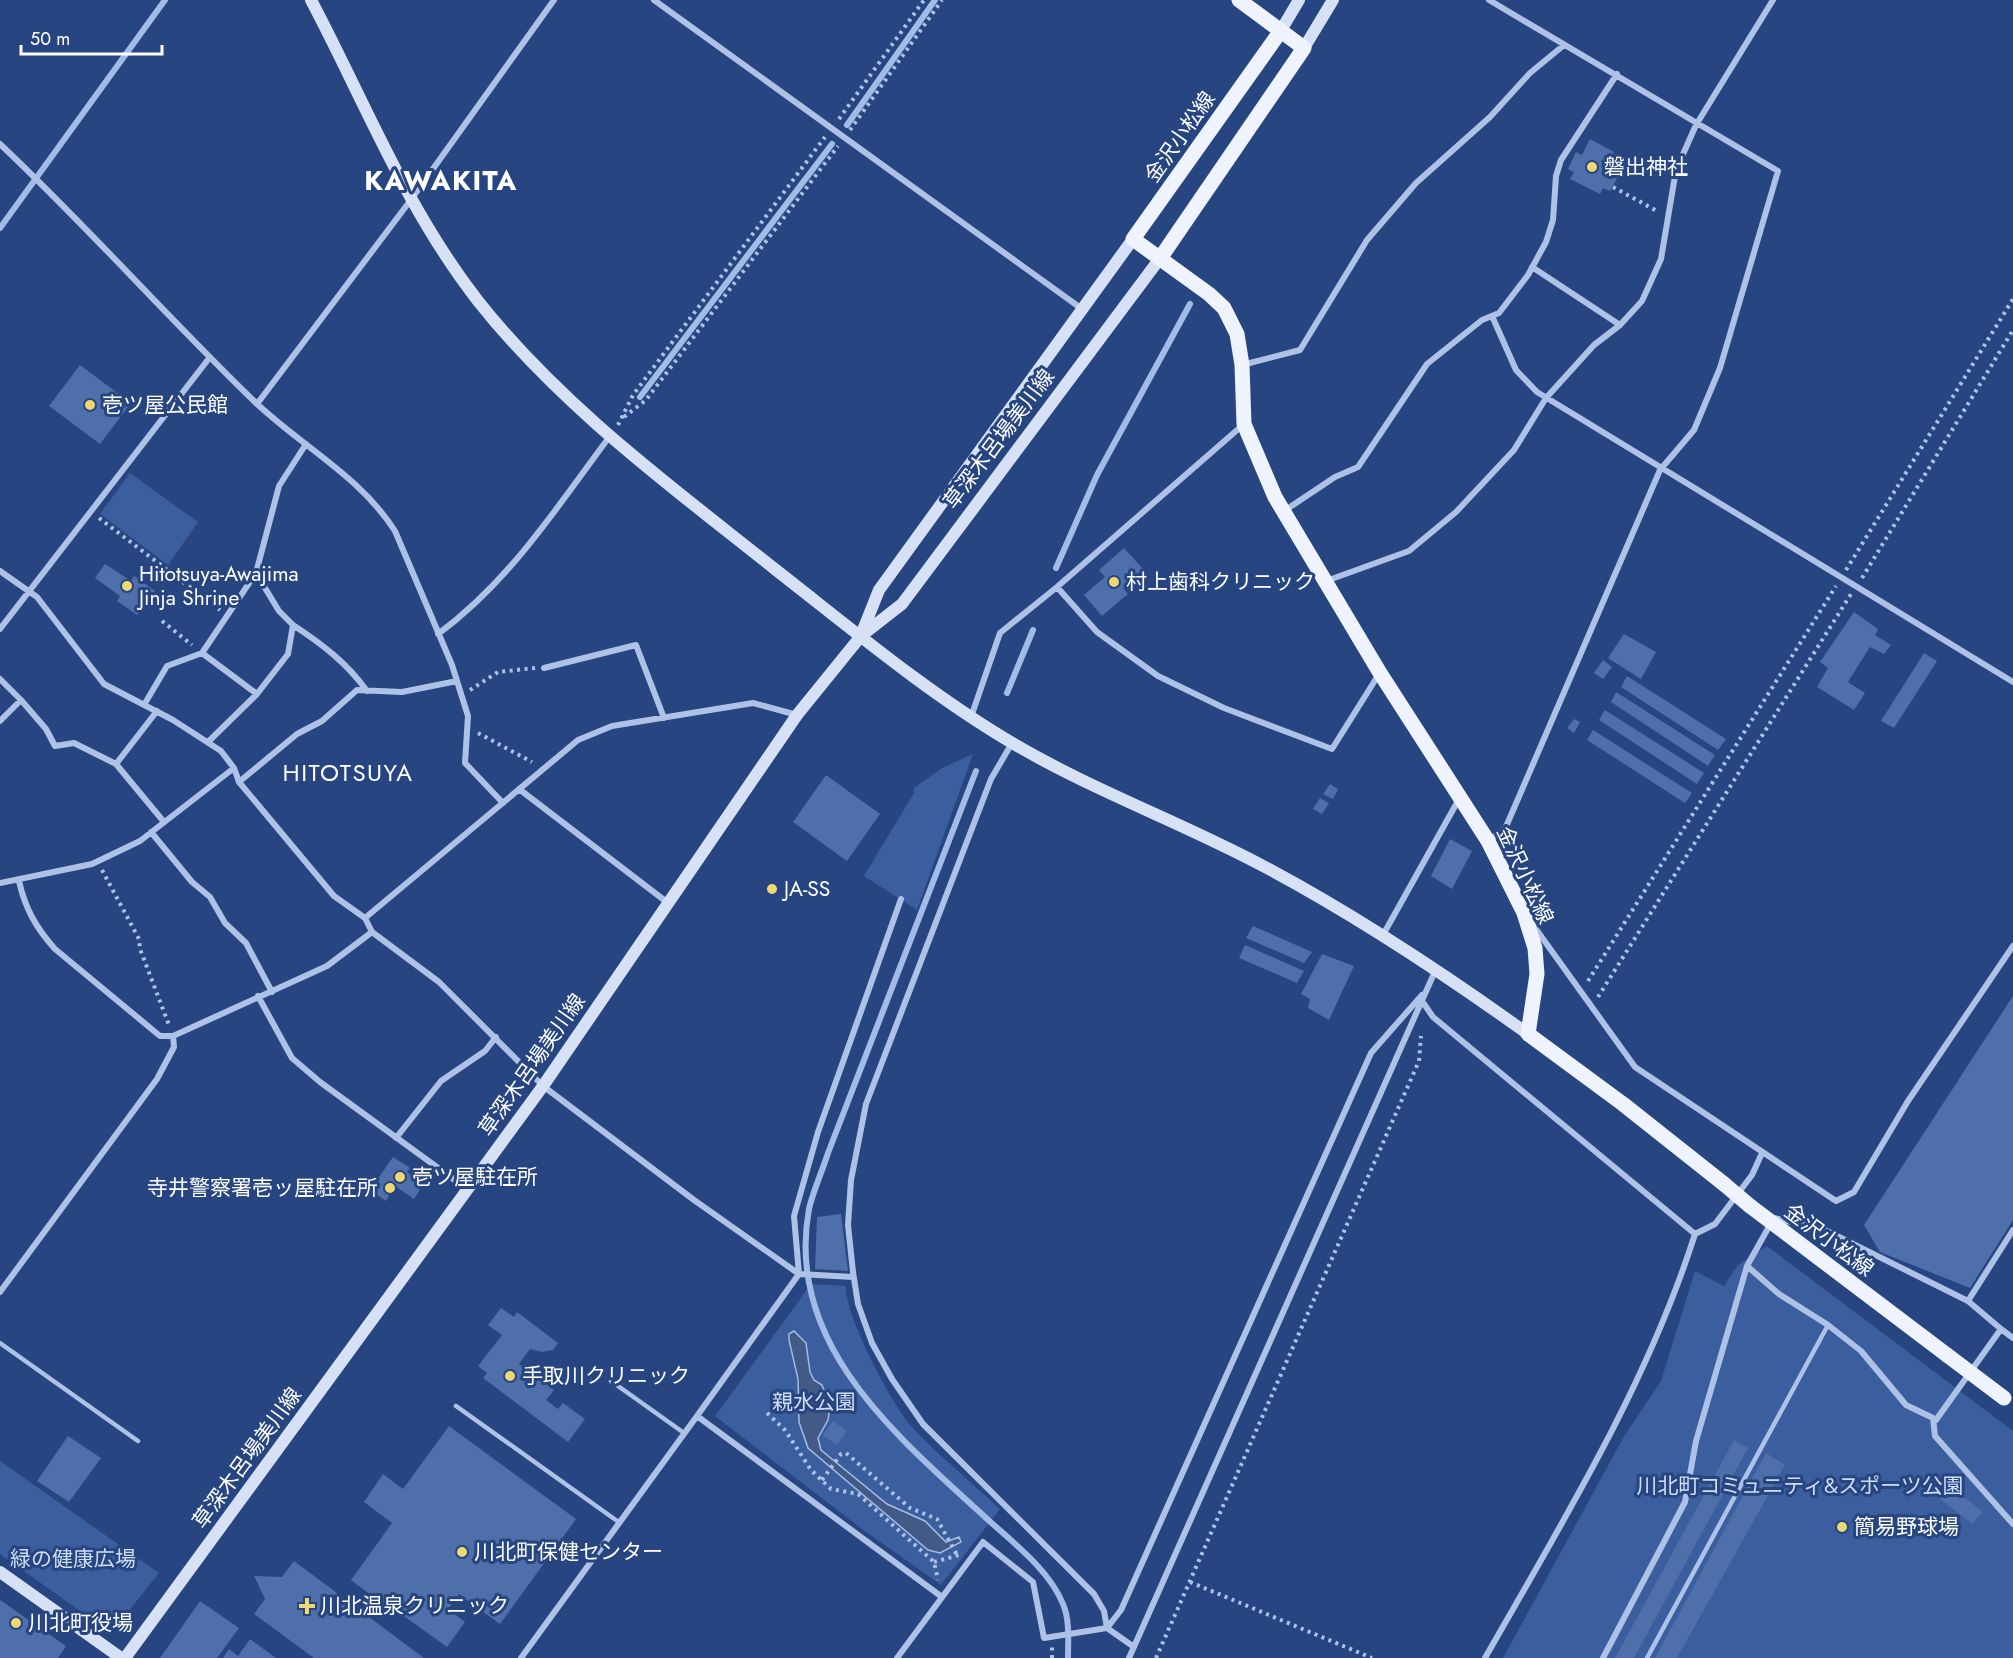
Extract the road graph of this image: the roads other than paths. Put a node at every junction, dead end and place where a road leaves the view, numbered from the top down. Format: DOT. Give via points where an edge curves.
graph roads {
  1 [pos="311,0"];
  2 [pos="554,0"];
  3 [pos="654,0"];
  4 [pos="1239,0"];
  5 [pos="1299,0"];
  6 [pos="1333,0"];
  7 [pos="1489,0"];
  8 [pos="1773,0"];
  9 [pos="1280,32"];
  10 [pos="1564,45"];
  11 [pos="1304,48"];
  12 [pos="1617,74"];
  13 [pos="1696,124"];
  14 [pos="0,144"];
  15 [pos="410,201"];
  16 [pos="1133,239"];
  17 [pos="1161,257"];
  18 [pos="1532,267"];
  19 [pos="1082,309"];
  20 [pos="1492,316"];
  21 [pos="1620,325"];
  22 [pos="210,357"];
  23 [pos="1242,365"];
  24 [pos="1546,398"];
  25 [pos="257,404"];
  26 [pos="1244,424"];
  27 [pos="610,435"];
  28 [pos="306,444"];
  29 [pos="1660,470"];
  30 [pos="1283,512"];
  31 [pos="0,571"];
  32 [pos="256,573"];
  33 [pos="1324,582"];
  34 [pos="1057,587"];
  35 [pos="29,591"];
  36 [pos="293,624"];
  37 [pos="0,629"];
  38 [pos="438,634"];
  39 [pos="861,636"];
  40 [pos="202,653"];
  41 [pos="544,668"];
  42 [pos="1380,674"];
  43 [pos="0,679"];
  44 [pos="457,681"];
  45 [pos="2013,682"];
  46 [pos="368,691"];
  47 [pos="257,694"];
  48 [pos="21,700"];
  49 [pos="144,705"];
  50 [pos="157,711"];
  51 [pos="797,715"];
  52 [pos="971,717"];
  53 [pos="664,718"];
  54 [pos="0,721"];
  55 [pos="208,742"];
  56 [pos="1012,743"];
  57 [pos="116,764"];
  58 [pos="234,768"];
  59 [pos="239,782"];
  60 [pos="519,789"];
  61 [pos="1460,798"];
  62 [pos="503,803"];
  63 [pos="164,822"];
  64 [pos="151,832"];
  65 [pos="1488,841"];
  66 [pos="19,881"];
  67 [pos="0,883"];
  68 [pos="901,899"];
  69 [pos="668,903"];
  70 [pos="1524,913"];
  71 [pos="365,918"];
  72 [pos="372,932"];
  73 [pos="1383,935"];
  74 [pos="2013,946"];
  75 [pos="1437,968"];
  76 [pos="272,992"];
  77 [pos="1424,993"];
  78 [pos="258,996"];
  79 [pos="1422,1001"];
  80 [pos="1528,1034"];
  81 [pos="173,1036"];
  82 [pos="496,1037"];
  83 [pos="543,1086"];
  84 [pos="396,1138"];
  85 [pos="1762,1153"];
  86 [pos="467,1190"];
  87 [pos="1761,1214"];
  88 [pos="2013,1230"];
  89 [pos="1695,1234"];
  90 [pos="1747,1266"];
  91 [pos="799,1274"];
  92 [pos="853,1278"];
  93 [pos="0,1292"];
  94 [pos="1968,1301"];
  95 [pos="1828,1325"];
  96 [pos="2001,1329"];
  97 [pos="2013,1338"];
  98 [pos="0,1343"];
  99 [pos="611,1381"];
  100 [pos="2008,1402"];
  101 [pos="456,1406"];
  102 [pos="697,1416"];
  103 [pos="1933,1418"];
  104 [pos="684,1433"];
  105 [pos="138,1441"];
  106 [pos="620,1523"];
  107 [pos="2013,1524"];
  108 [pos="0,1572"];
  109 [pos="942,1597"];
  110 [pos="1107,1628"];
  111 [pos="1134,1647"];
  112 [pos="121,1658"];
  113 [pos="125,1658"];
  114 [pos="520,1658"];
  115 [pos="897,1658"];
  116 [pos="1129,1658"];
  117 [pos="1485,1658"];
  118 [pos="1604,1658"];
  119 [pos="1647,1658"];
  1 -- 15 [label="main road"];
  2 -- 15 [label="street"];
  3 -- 19 [label="street"];
  4 -- 9 [label="main road"];
  5 -- 9 [label="main road"];
  6 -- 11 [label="main road"];
  7 -- 10 [label="street"];
  8 -- 13 [label="street"];
  9 -- 11 [label="main road"];
  9 -- 16 [label="main road, 金沢小松線"];
  10 -- 12 [label="street"];
  10 -- 23 [label="street" via="1416,183 1367,240 1300,350"];
  11 -- 17 [label="main road"];
  12 -- 13 [label="street"];
  12 -- 18 [label="street" via="1561,160 1553,220"];
  13 -- 21 [label="street" via="1676,170 1661,259 1642,301"];
  13 -- 29 [label="street" via="1778,171 1720,368 1694,430"];
  14 -- 22 [label="street"];
  15 -- 25 [label="street"];
  15 -- 27 [label="main road" via="477,299 516,345 544,376"];
  16 -- 17 [label="main road, 金沢小松線"];
  16 -- 19 [label="main road, 草深木呂場美川線"];
  17 -- 23 [label="main road, 金沢小松線" via="1224,308 1237,334"];
  17 -- 39 [label="main road, 草深木呂場美川線" via="902,604"];
  18 -- 20 [label="street"];
  18 -- 21 [label="street"];
  19 -- 39 [label="main road, 草深木呂場美川線" via="879,590"];
  20 -- 24 [label="street" via="1516,370"];
  20 -- 30 [label="street" via="1427,364 1358,467 1335,477"];
  21 -- 24 [label="street" via="1594,345"];
  22 -- 25 [label="street"];
  22 -- 35 [label="street"];
  23 -- 26 [label="main road, 金沢小松線"];
  24 -- 29 [label="street"];
  24 -- 33 [label="street" via="1514,450 1456,512 1408,551"];
  25 -- 28 [label="street"];
  26 -- 30 [label="main road, 金沢小松線"];
  26 -- 34 [label="street"];
  27 -- 38 [label="street" via="506,574"];
  27 -- 39 [label="main road"];
  28 -- 32 [label="street" via="279,486"];
  28 -- 38 [label="street" via="383,512"];
  29 -- 45 [label="street"];
  29 -- 65 [label="street" via="1505,829"];
  30 -- 33 [label="main road, 金沢小松線"];
  31 -- 35 [label="street"];
  32 -- 36 [label="street" via="279,611"];
  32 -- 40 [label="street"];
  33 -- 42 [label="main road, 金沢小松線"];
  34 -- 42 [label="street" via="1097,632 1158,676 1224,708 1332,749"];
  34 -- 52 [label="street" via="1000,633"];
  35 -- 37 [label="street"];
  35 -- 49 [label="street" via="54,617 104,684"];
  36 -- 46 [label="street" via="354,672"];
  36 -- 47 [label="street" via="288,654"];
  38 -- 44 [label="street"];
  39 -- 51 [label="main road, 草深木呂場美川線"];
  39 -- 52 [label="main road"];
  40 -- 47 [label="street"];
  40 -- 49 [label="street" via="167,666"];
  41 -- 53 [label="street" via="636,645"];
  42 -- 61 [label="main road, 金沢小松線"];
  43 -- 48 [label="street"];
  44 -- 46 [label="street" via="402,692"];
  44 -- 62 [label="street" via="468,716 465,763"];
  46 -- 59 [label="street" via="357,690"];
  47 -- 55 [label="street"];
  48 -- 54 [label="street"];
  48 -- 57 [label="street" via="55,746 74,743"];
  49 -- 50 [label="street"];
  50 -- 55 [label="street"];
  50 -- 57 [label="street"];
  51 -- 53 [label="street" via="753,703"];
  51 -- 69 [label="main road, 草深木呂場美川線"];
  52 -- 56 [label="main road"];
  53 -- 60 [label="street" via="612,726 578,740"];
  55 -- 58 [label="street"];
  56 -- 73 [label="main road" via="1263,865"];
  56 -- 92 [label="street" via="991,779 866,1104 850,1180 848,1225"];
  57 -- 63 [label="street"];
  58 -- 59 [label="street"];
  58 -- 63 [label="street"];
  59 -- 71 [label="street" via="334,896"];
  60 -- 62 [label="street"];
  60 -- 69 [label="street"];
  61 -- 65 [label="main road, 金沢小松線"];
  61 -- 73 [label="street"];
  62 -- 71 [label="street"];
  63 -- 64 [label="street"];
  64 -- 66 [label="street" via="98,861"];
  64 -- 76 [label="street" via="246,943"];
  65 -- 70 [label="main road, 金沢小松線"];
  66 -- 67 [label="street"];
  66 -- 81 [label="street" via="28,913 55,949 149,1029 160,1036"];
  68 -- 91 [label="street" via="818,1132 794,1216"];
  69 -- 83 [label="main road, 草深木呂場美川線"];
  70 -- 80 [label="main road, 金沢小松線" via="1535,948 1537,974"];
  70 -- 85 [label="street" via="1635,1067"];
  71 -- 72 [label="street"];
  72 -- 76 [label="street" via="327,966"];
  72 -- 82 [label="street" via="440,982"];
  73 -- 75 [label="main road"];
  74 -- 85 [label="street" via="1908,1101 1854,1192 1836,1201"];
  75 -- 77 [label="street"];
  75 -- 80 [label="main road"];
  76 -- 78 [label="street"];
  77 -- 79 [label="street"];
  77 -- 110 [label="street" via="1371,1053 1121,1610"];
  78 -- 81 [label="street"];
  78 -- 84 [label="street" via="292,1058"];
  79 -- 89 [label="street" via="1433,1017"];
  79 -- 111 [label="street"];
  80 -- 87 [label="main road, 金沢小松線, bridge"];
  81 -- 93 [label="street" via="174,1047 157,1079"];
  82 -- 83 [label="street"];
  82 -- 84 [label="street" via="485,1051 441,1081"];
  83 -- 86 [label="main road, 草深木呂場美川線"];
  83 -- 91 [label="street"];
  84 -- 86 [label="street"];
  85 -- 89 [label="street" via="1752,1175 1715,1224"];
  86 -- 113 [label="main road, 草深木呂場美川線"];
  87 -- 90 [label="street"];
  87 -- 94 [label="street" via="1825,1230"];
  87 -- 100 [label="main road, 金沢小松線, bridge"];
  88 -- 94 [label="street"];
  89 -- 117 [label="street" via="1676,1293 1647,1360 1581,1489"];
  90 -- 95 [label="street" via="1779,1294"];
  90 -- 118 [label="street" via="1696,1441 1685,1502"];
  91 -- 92 [label="street"];
  91 -- 102 [label="street"];
  92 -- 110 [label="street" via="872,1343 923,1424 1094,1594 1104,1611"];
  94 -- 96 [label="street"];
  95 -- 103 [label="street" via="1861,1351 1906,1405"];
  95 -- 119 [label="lane"];
  96 -- 97 [label="street"];
  96 -- 103 [label="street" via="1936,1420"];
  98 -- 105 [label="lane"];
  99 -- 104 [label="lane"];
  101 -- 106 [label="lane"];
  102 -- 104 [label="street"];
  102 -- 109 [label="street"];
  103 -- 107 [label="street" via="1935,1436"];
  104 -- 106 [label="street"];
  106 -- 114 [label="street"];
  108 -- 112 [label="main road"];
  109 -- 110 [label="street" via="983,1542 1034,1582 1044,1638"];
  109 -- 115 [label="street"];
  110 -- 111 [label="street"];
  111 -- 116 [label="street"];
}
